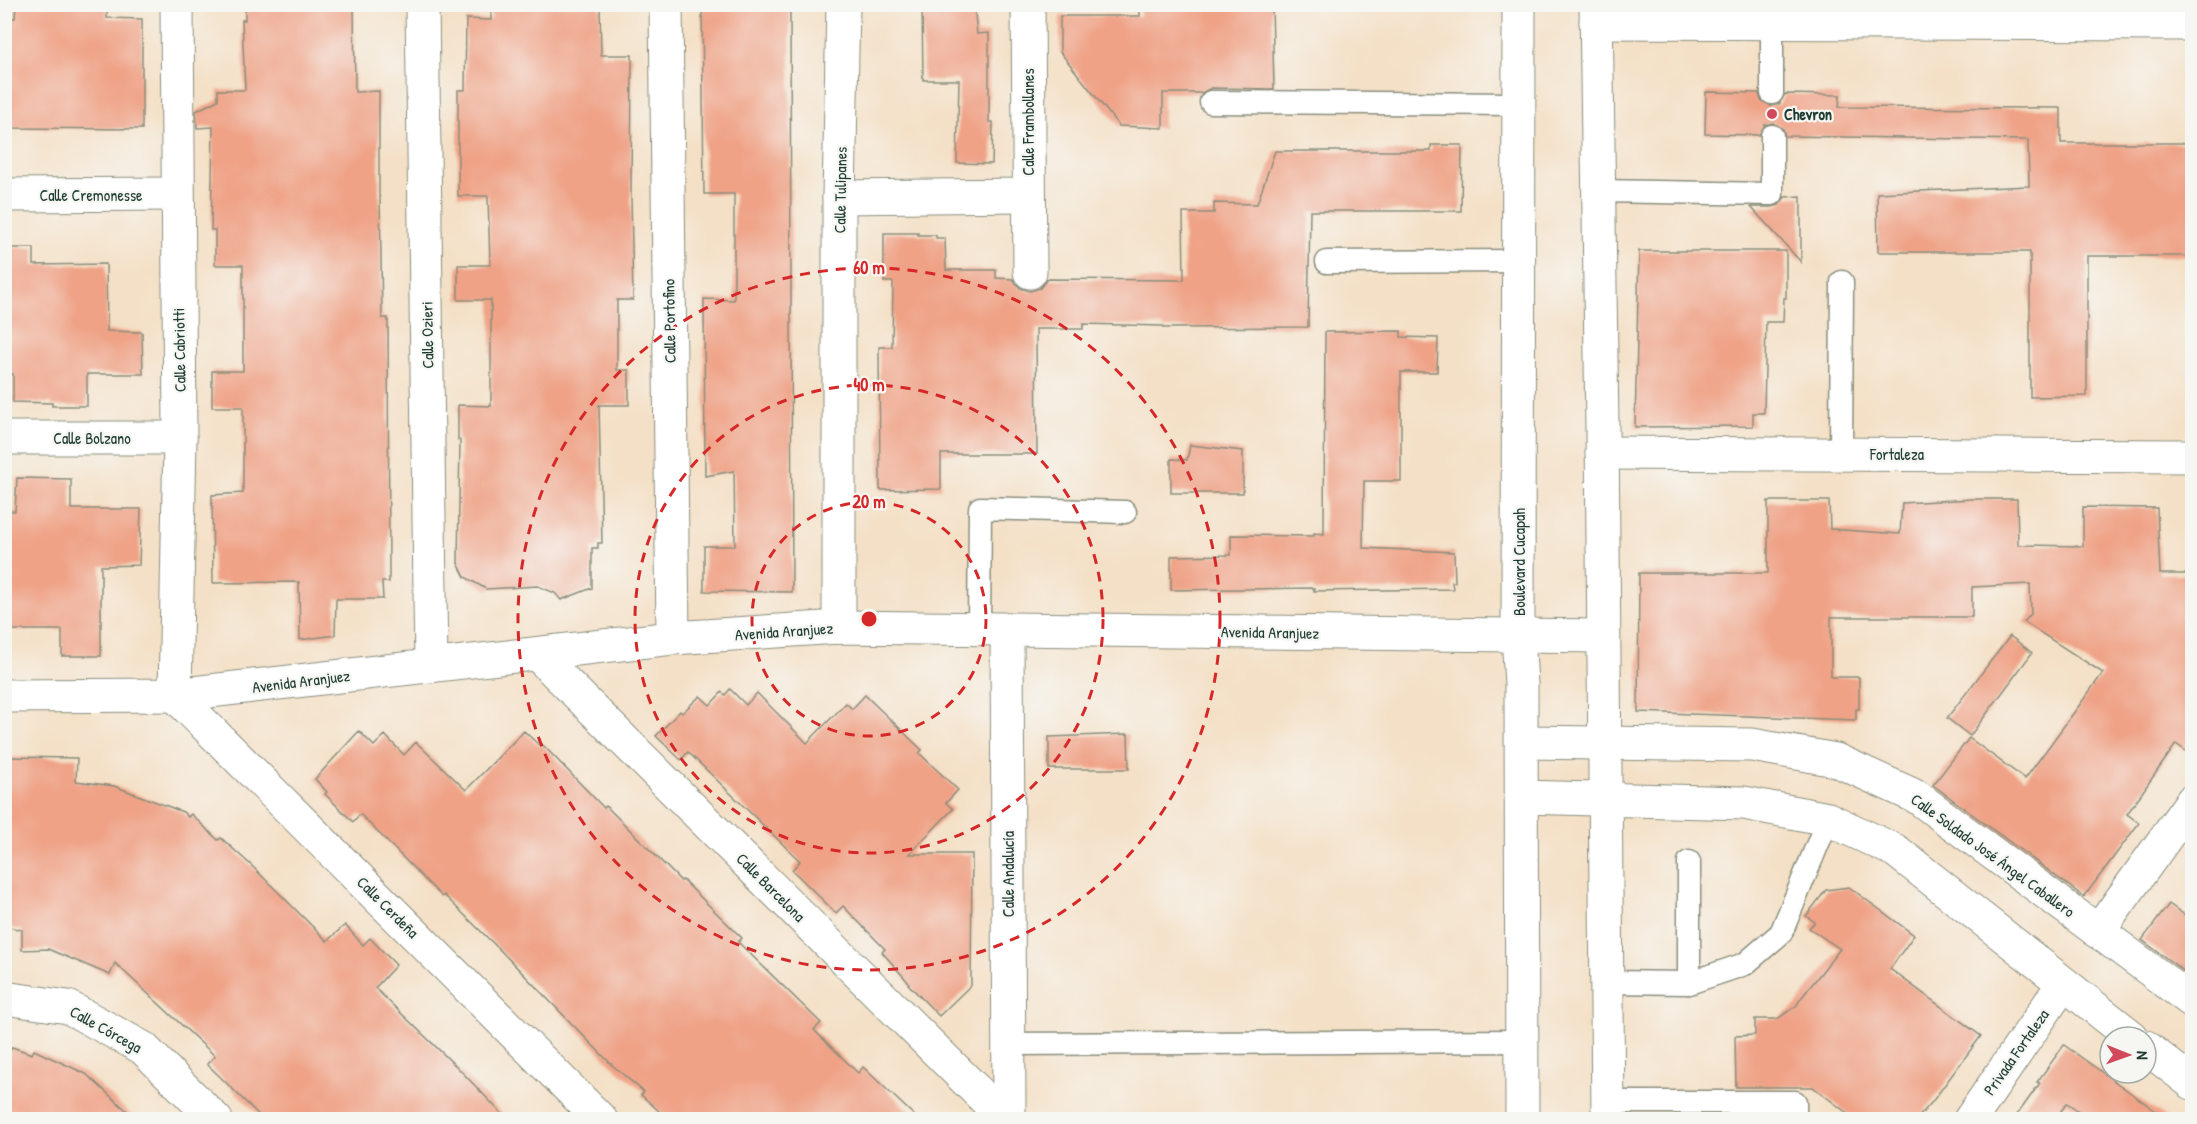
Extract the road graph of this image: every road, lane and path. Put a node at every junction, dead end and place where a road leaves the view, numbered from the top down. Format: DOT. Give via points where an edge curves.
graph roads {
  1 [pos="177,4"];
  2 [pos="422,4"];
  3 [pos="666,4"];
  4 [pos="843,4"];
  5 [pos="1028,4"];
  6 [pos="1519,4"];
  7 [pos="1596,13"];
  8 [pos="1772,22"];
  9 [pos="2193,24"];
  10 [pos="1772,93"];
  11 [pos="1211,102"];
  12 [pos="1520,104"];
  13 [pos="1772,136"];
  14 [pos="1599,191"];
  15 [pos="177,194"];
  16 [pos="4,195"];
  17 [pos="1029,195"];
  18 [pos="839,197"];
  19 [pos="1520,261"];
  20 [pos="1327,262"];
  21 [pos="1030,272"];
  22 [pos="1842,282"];
  23 [pos="4,438"];
  24 [pos="180,438"];
  25 [pos="1602,453"];
  26 [pos="1841,454"];
  27 [pos="2193,456"];
  28 [pos="1125,512"];
  29 [pos="839,627"];
  30 [pos="993,629"];
  31 [pos="1518,635"];
  32 [pos="1603,636"];
  33 [pos="673,639"];
  34 [pos="537,654"];
  35 [pos="431,666"];
  36 [pos="175,695"];
  37 [pos="4,696"];
  38 [pos="1522,742"];
  39 [pos="1605,744"];
  40 [pos="1521,797"];
  41 [pos="1605,798"];
  42 [pos="2193,801"];
  43 [pos="1828,819"];
  44 [pos="1689,862"];
  45 [pos="2098,932"];
  46 [pos="1606,982"];
  47 [pos="1689,983"];
  48 [pos="2063,984"];
  49 [pos="4,998"];
  50 [pos="2193,1001"];
  51 [pos="2116,1025"];
  52 [pos="1522,1041"];
  53 [pos="1008,1044"];
  54 [pos="2158,1056"];
  55 [pos="2193,1083"];
  56 [pos="1607,1111"];
  57 [pos="1694,1111"];
  58 [pos="216,1119"];
  59 [pos="601,1119"];
  60 [pos="1007,1119"];
  61 [pos="1522,1119"];
  62 [pos="1795,1119"];
  63 [pos="1970,1119"];
  1 -- 15 [label="street, Calle Cabriotti"];
  2 -- 35 [label="street, Calle Ozieri"];
  3 -- 33 [label="street, Calle Portofino"];
  4 -- 18 [label="street, Calle Tulipanes"];
  5 -- 17 [label="street, Calle Frambollanes"];
  6 -- 12 [label="street, Boulevard Cucapah"];
  7 -- 8 [label="street"];
  7 -- 14 [label="street"];
  8 -- 9 [label="street"];
  8 -- 10 [label="lane"];
  11 -- 12 [label="lane"];
  12 -- 19 [label="street, Boulevard Cucapah"];
  13 -- 14 [label="lane" via="1772,194"];
  14 -- 25 [label="street"];
  15 -- 16 [label="street, Calle Cremonesse"];
  15 -- 24 [label="street, Calle Cabriotti"];
  17 -- 18 [label="street, Calle Frambollanes"];
  17 -- 21 [label="street"];
  18 -- 29 [label="street, Calle Tulipanes"];
  19 -- 20 [label="lane"];
  19 -- 31 [label="street, Boulevard Cucapah"];
  22 -- 26 [label="lane"];
  23 -- 24 [label="street, Calle Bolzano"];
  24 -- 36 [label="street, Calle Cabriotti"];
  25 -- 26 [label="street, Fortaleza"];
  25 -- 32 [label="street"];
  26 -- 27 [label="street, Fortaleza"];
  28 -- 30 [label="lane" via="980,508"];
  29 -- 30 [label="street, Avenida Aranjuez"];
  29 -- 33 [label="street, Avenida Aranjuez"];
  30 -- 31 [label="street, Avenida Aranjuez"];
  30 -- 53 [label="street, Calle Andalucía"];
  31 -- 32 [label="street, Avenida Aranjuez"];
  31 -- 38 [label="street, Boulevard Cucapah"];
  32 -- 39 [label="street"];
  33 -- 34 [label="street, Avenida Aranjuez"];
  34 -- 35 [label="street, Avenida Aranjuez"];
  34 -- 60 [label="street, Calle Barcelona"];
  35 -- 36 [label="street, Avenida Aranjuez"];
  36 -- 37 [label="street, Avenida Aranjuez"];
  36 -- 59 [label="street, Calle Cerdeña"];
  38 -- 39 [label="street, Calle Soldado José Ángel Caballero"];
  38 -- 40 [label="street, Boulevard Cucapah"];
  39 -- 41 [label="street"];
  39 -- 45 [label="street, Calle Soldado José Ángel Caballero" via="1752,745 1836,760 1917,797"];
  40 -- 41 [label="street"];
  40 -- 52 [label="street, Boulevard Cucapah"];
  41 -- 43 [label="street" via="1744,803"];
  41 -- 46 [label="street"];
  42 -- 45 [label="street"];
  43 -- 47 [label="lane" via="1781,933 1745,964"];
  43 -- 48 [label="street" via="1896,851"];
  44 -- 47 [label="lane"];
  45 -- 50 [label="street, Calle Soldado José Ángel Caballero"];
  46 -- 47 [label="lane"];
  46 -- 56 [label="street"];
  48 -- 51 [label="street"];
  48 -- 63 [label="street, Privada Fortaleza"];
  49 -- 58 [label="street, Calle Córcega" via="68,1007 143,1048"];
  52 -- 53 [label="lane"];
  52 -- 61 [label="street, Boulevard Cucapah"];
  53 -- 60 [label="street, Calle Andalucía"];
  54 -- 55 [label="street"];
  56 -- 57 [label="lane"];
  57 -- 62 [label="lane" via="1796,1102"];
}
